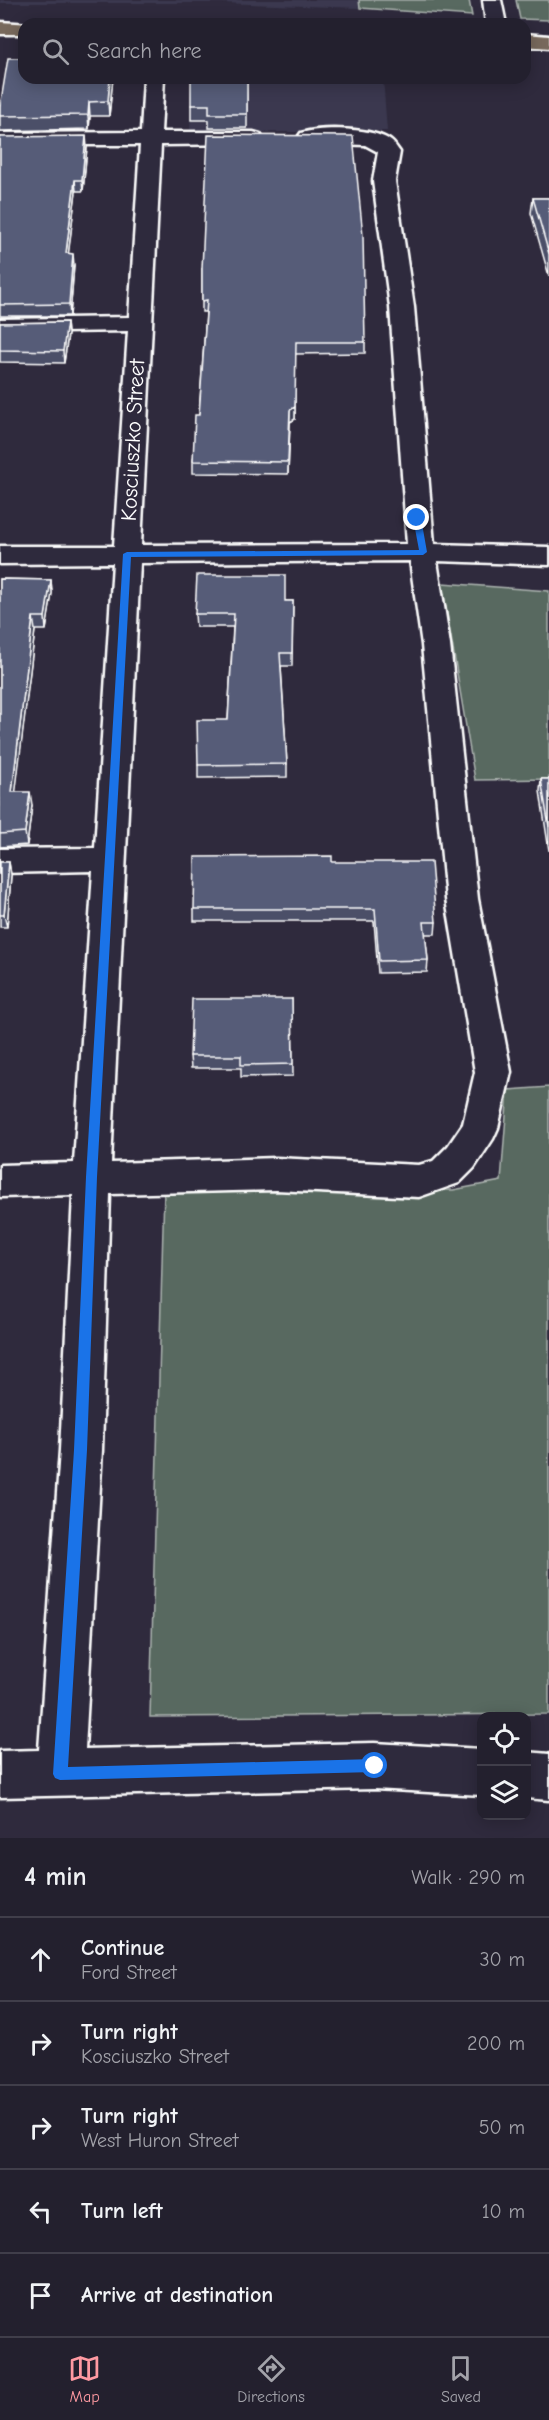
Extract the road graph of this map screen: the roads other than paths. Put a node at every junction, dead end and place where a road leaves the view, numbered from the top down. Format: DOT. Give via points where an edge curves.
graph roads {
  1 [pos="492,0"];
  2 [pos="495,18"];
  3 [pos="0,28"];
  4 [pos="18,28"];
  5 [pos="531,40"];
  6 [pos="549,42"];
  7 [pos="154,84"];
  8 [pos="0,139"];
  9 [pos="150,139"];
  10 [pos="139,324"];
  11 [pos="0,326"];
  12 [pos="423,552"];
  13 [pos="127,554"];
  14 [pos="0,555"];
  15 [pos="549,556"];
  16 [pos="110,859"];
  17 [pos="0,861"];
  18 [pos="92,1177"];
  19 [pos="0,1181"];
  20 [pos="477,1772"];
  21 [pos="0,1774"];
  22 [pos="60,1774"];
  23 [pos="531,1775"];
  24 [pos="549,1777"];
  1 -- 2 [label="street"];
  3 -- 4 [label="main road"];
  5 -- 6 [label="main road"];
  7 -- 9 [label="street, Kosciuszko Street"];
  8 -- 9 [label="street"];
  9 -- 10 [label="street, Kosciuszko Street"];
  9 -- 12 [label="street" via="345,136 387,148 384,181 404,330 417,518"];
  10 -- 11 [label="street"];
  10 -- 13 [label="street, Kosciuszko Street"];
  12 -- 13 [label="street"];
  12 -- 15 [label="street"];
  12 -- 18 [label="street" via="462,899 493,1072 480,1128 446,1172 419,1181 276,1174"];
  13 -- 14 [label="street"];
  13 -- 16 [label="street, Kosciuszko Street"];
  16 -- 17 [label="street"];
  16 -- 18 [label="street, Kosciuszko Street"];
  18 -- 19 [label="street"];
  18 -- 22 [label="street, Kosciuszko Street" via="81,1450"];
  20 -- 22 [label="street" via="375,1766"];
  21 -- 22 [label="street"];
  23 -- 24 [label="street"];
}
